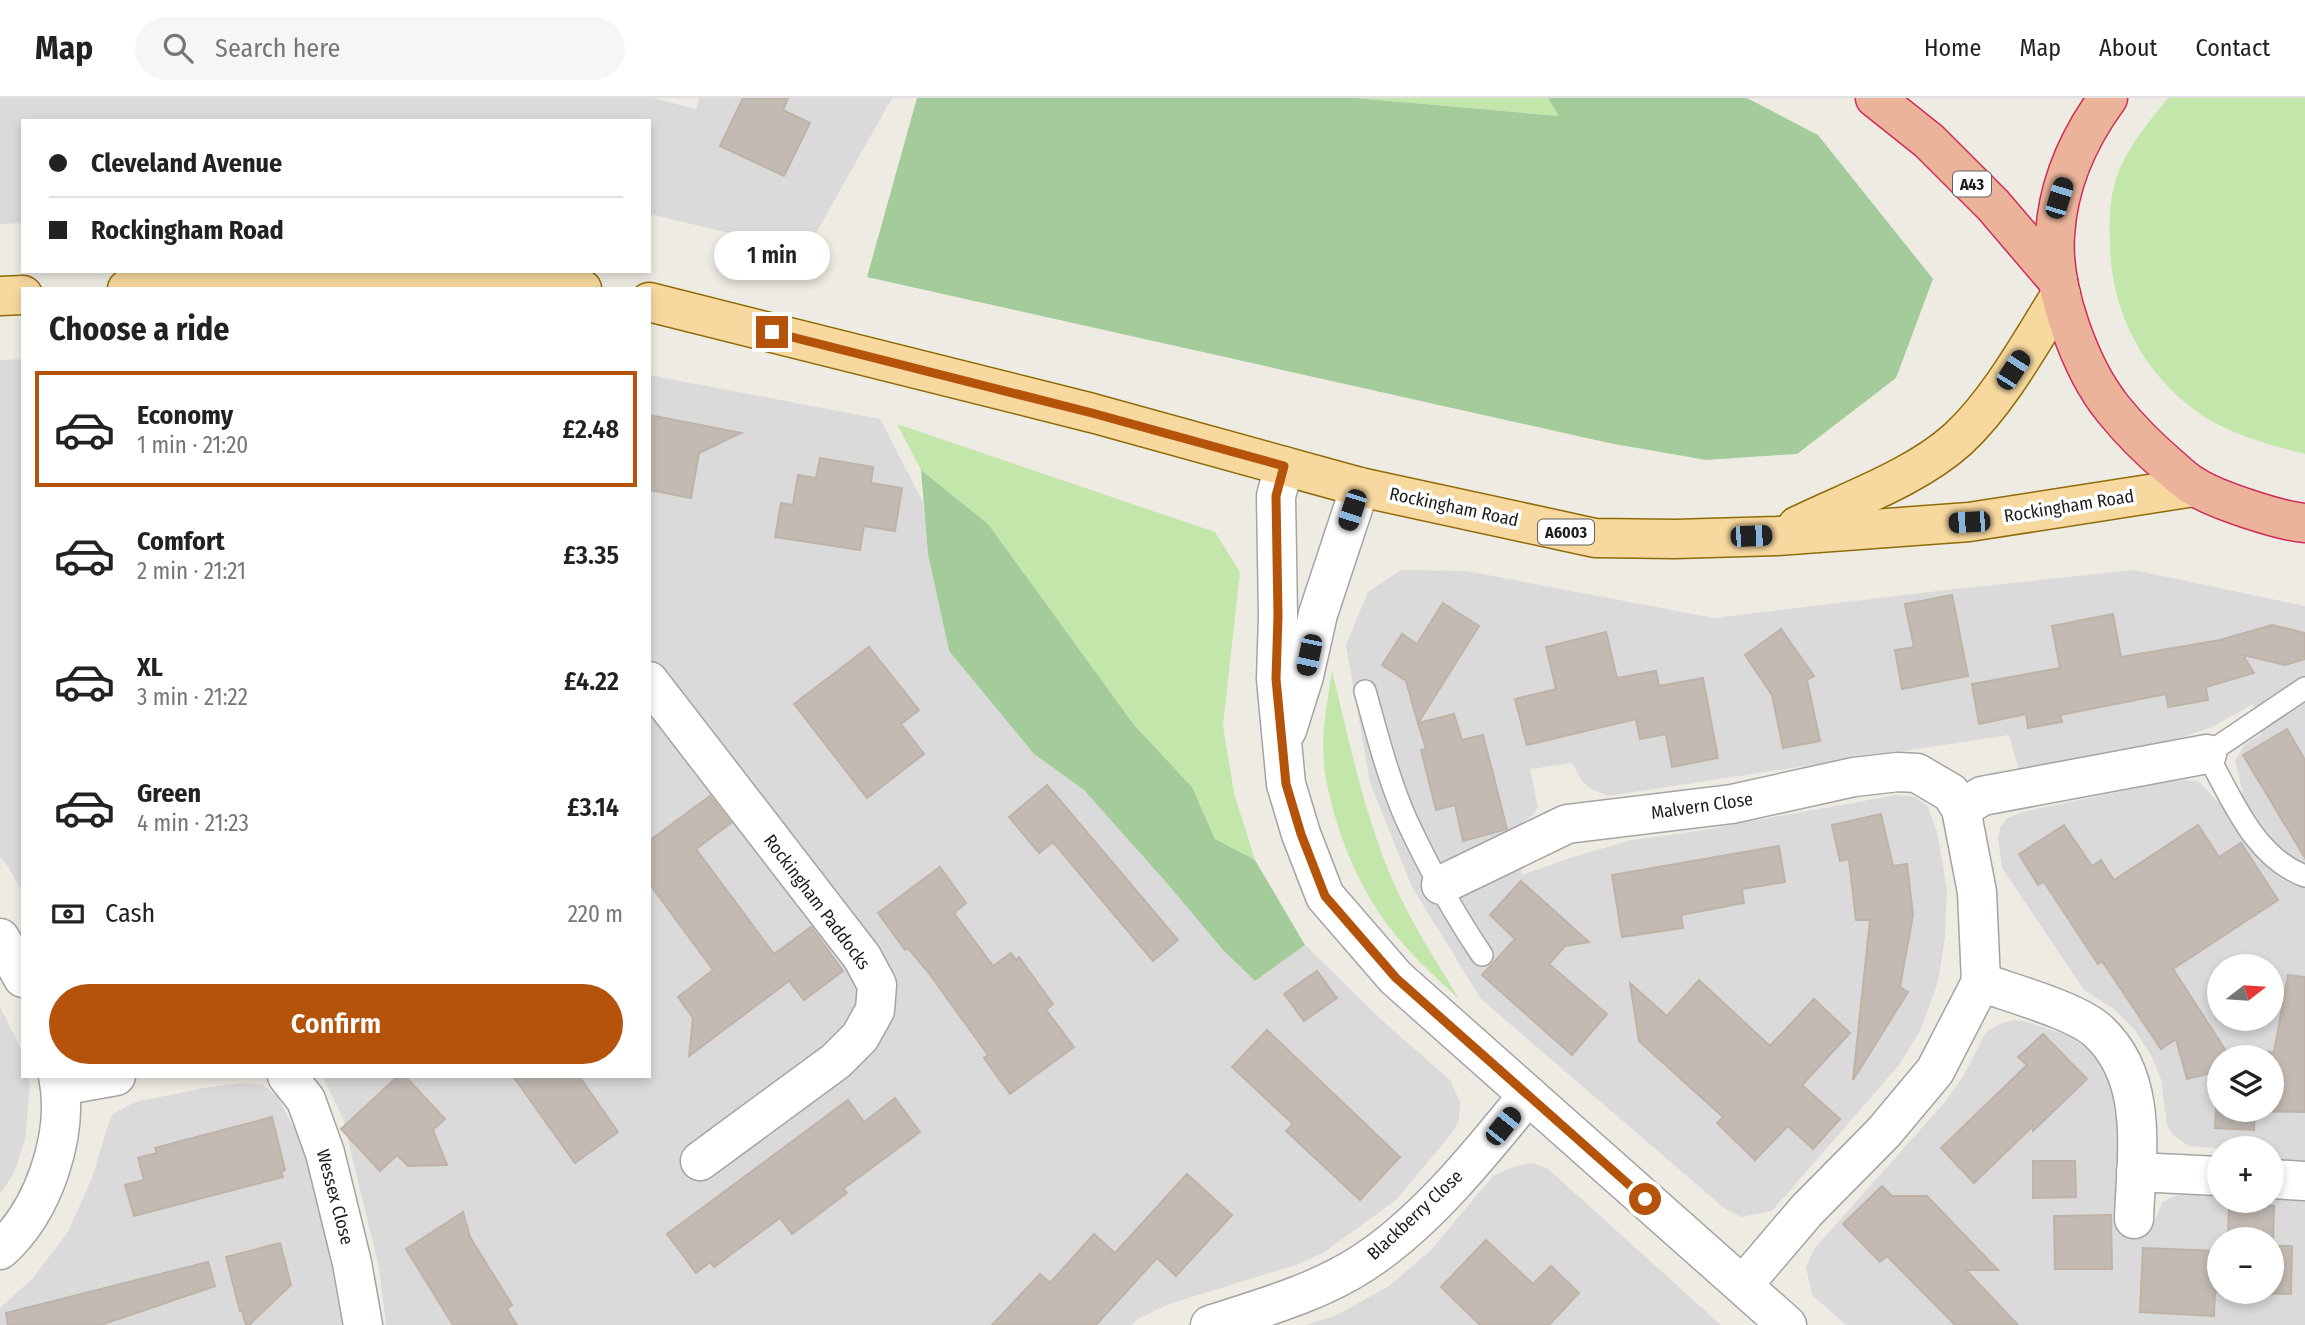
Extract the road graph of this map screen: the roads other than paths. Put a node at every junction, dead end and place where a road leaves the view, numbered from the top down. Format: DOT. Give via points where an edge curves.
graph roads {
  1 [pos="1875,98"];
  2 [pos="2108,98"];
  3 [pos="470,284"];
  4 [pos="264,287"];
  5 [pos="537,287"];
  6 [pos="2060,288"];
  7 [pos="21,295"];
  8 [pos="0,296"];
  9 [pos="651,303"];
  10 [pos="1284,466"];
  11 [pos="1360,487"];
  12 [pos="2194,487"];
  13 [pos="2305,523"];
  14 [pos="1777,536"];
  15 [pos="651,684"];
  16 [pos="2305,688"];
  17 [pos="1365,691"];
  18 [pos="1283,745"];
  19 [pos="2207,754"];
  20 [pos="1961,809"];
  21 [pos="2305,876"];
  22 [pos="1441,885"];
  23 [pos="0,938"];
  24 [pos="1482,955"];
  25 [pos="21,975"];
  26 [pos="1981,982"];
  27 [pos="93,1078"];
  28 [pos="288,1078"];
  29 [pos="59,1081"];
  30 [pos="1528,1095"];
  31 [pos="700,1161"];
  32 [pos="2136,1172"];
  33 [pos="2207,1175"];
  34 [pos="2284,1180"];
  35 [pos="2305,1181"];
  36 [pos="2134,1219"];
  37 [pos="0,1250"];
  38 [pos="1743,1285"];
  39 [pos="1230,1322"];
  40 [pos="363,1325"];
  41 [pos="1787,1325"];
  1 -- 6 [label="highway, A43" via="1929,141 1993,205"];
  2 -- 6 [label="highway, A43" via="2071,160 2059,198 2054,237"];
  3 -- 4 [label="main road"];
  3 -- 5 [label="main road"];
  6 -- 12 [label="highway, A43" via="2071,330 2111,407 2146,447"];
  6 -- 14 [label="main road, Rockingham Road / A6003" via="1999,390 1958,438 1927,462"];
  7 -- 8 [label="main road"];
  9 -- 10 [label="main road, Rockingham Road / A6003"];
  10 -- 11 [label="main road, Rockingham Road / A6003"];
  10 -- 18 [label="street" via="1276,496 1276,679"];
  11 -- 14 [label="main road, Rockingham Road / A6003" via="1595,538"];
  11 -- 18 [label="street" via="1318,614"];
  12 -- 13 [label="highway, A43"];
  12 -- 14 [label="main road, Rockingham Road / A6003" via="1969,522"];
  15 -- 31 [label="street, Rockingham Paddocks" via="862,957 877,985 875,1010 852,1045"];
  16 -- 19 [label="lane"];
  17 -- 22 [label="lane" via="1406,819"];
  18 -- 30 [label="street" via="1286,784 1325,896 1396,978"];
  19 -- 20 [label="street" via="1982,796"];
  19 -- 21 [label="lane" via="2259,844 2286,869"];
  20 -- 22 [label="street, Malvern Close" via="1951,793 1917,773 1854,777 1732,804 1567,824"];
  20 -- 26 [label="street" via="1977,892"];
  22 -- 24 [label="lane"];
  23 -- 25 [label="street"];
  26 -- 32 [label="street" via="2036,1000 2098,1030 2124,1064 2134,1094"];
  26 -- 38 [label="street" via="1935,1071"];
  27 -- 29 [label="street"];
  28 -- 40 [label="street, Wessex Close" via="306,1100 325,1153"];
  29 -- 37 [label="street" via="58,1138 47,1181 27,1217"];
  30 -- 38 [label="street"];
  30 -- 39 [label="street, Blackberry Close" via="1457,1179 1363,1263 1314,1290"];
  32 -- 33 [label="street"];
  32 -- 36 [label="street"];
  34 -- 35 [label="street"];
  38 -- 41 [label="street"];
}
